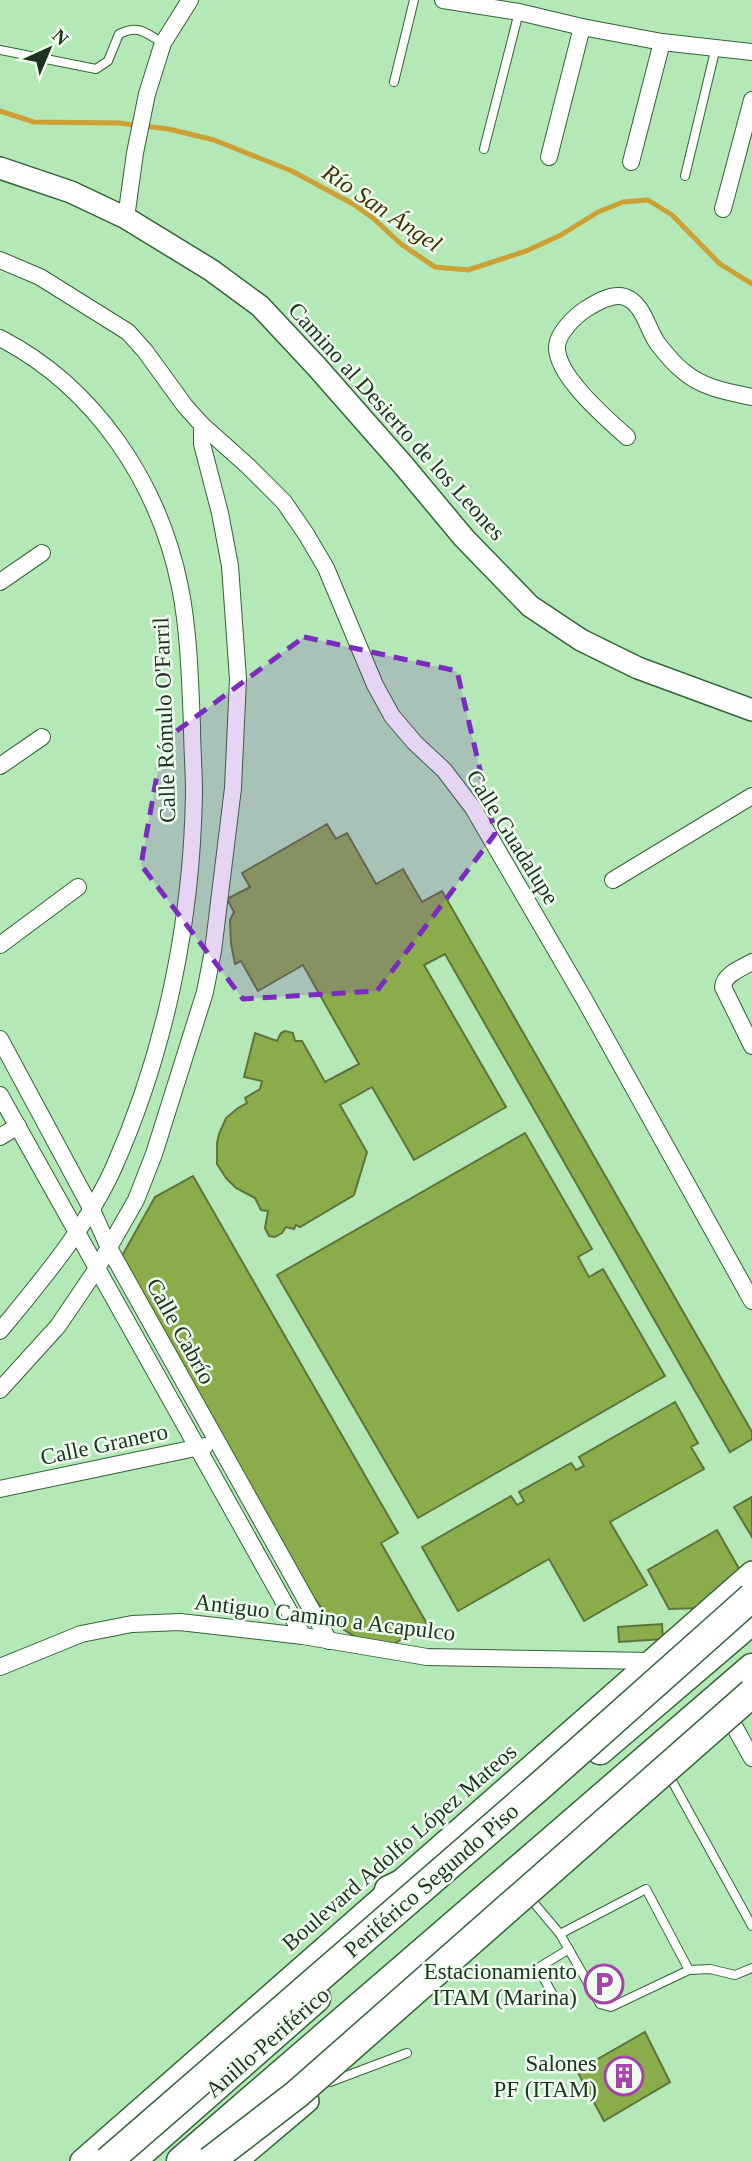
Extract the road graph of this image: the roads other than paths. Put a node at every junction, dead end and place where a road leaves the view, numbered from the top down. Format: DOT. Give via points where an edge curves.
graph roads {
  1 [pos="190,0"];
  2 [pos="414,0"];
  3 [pos="443,0"];
  4 [pos="519,12"];
  5 [pos="582,27"];
  6 [pos="662,42"];
  7 [pos="163,43"];
  8 [pos="716,47"];
  9 [pos="0,50"];
  10 [pos="752,52"];
  11 [pos="394,82"];
  12 [pos="752,100"];
  13 [pos="484,149"];
  14 [pos="549,157"];
  15 [pos="631,162"];
  16 [pos="0,168"];
  17 [pos="685,176"];
  18 [pos="723,209"];
  19 [pos="126,218"];
  20 [pos="0,260"];
  21 [pos="0,338"];
  22 [pos="752,397"];
  23 [pos="202,425"];
  24 [pos="627,437"];
  25 [pos="42,553"];
  26 [pos="0,582"];
  27 [pos="752,710"];
  28 [pos="42,737"];
  29 [pos="0,766"];
  30 [pos="752,796"];
  31 [pos="614,880"];
  32 [pos="78,887"];
  33 [pos="0,944"];
  34 [pos="752,962"];
  35 [pos="0,1039"];
  36 [pos="752,1046"];
  37 [pos="0,1096"];
  38 [pos="18,1126"];
  39 [pos="0,1137"];
  40 [pos="92,1210"];
  41 [pos="76,1232"];
  42 [pos="109,1248"];
  43 [pos="96,1270"];
  44 [pos="752,1301"];
  45 [pos="0,1331"];
  46 [pos="0,1390"];
  47 [pos="218,1443"];
  48 [pos="197,1447"];
  49 [pos="0,1489"];
  50 [pos="752,1572"];
  51 [pos="752,1597"];
  52 [pos="752,1620"];
  53 [pos="303,1636"];
  54 [pos="329,1641"];
  55 [pos="651,1661"];
  56 [pos="0,1667"];
  57 [pos="752,1668"];
  58 [pos="752,1693"];
  59 [pos="752,1710"];
  60 [pos="734,1726"];
  61 [pos="752,1758"];
  62 [pos="621,1781"];
  63 [pos="672,1781"];
  64 [pos="507,1832"];
  65 [pos="389,1890"];
  66 [pos="541,1896"];
  67 [pos="752,1926"];
  68 [pos="560,1934"];
  69 [pos="569,1949"];
  70 [pos="752,1968"];
  71 [pos="689,1970"];
  72 [pos="553,1995"];
  73 [pos="407,2053"];
  74 [pos="330,2082"];
  75 [pos="81,2161"];
  76 [pos="108,2161"];
  77 [pos="131,2161"];
  78 [pos="181,2161"];
  79 [pos="209,2161"];
  80 [pos="237,2161"];
  1 -- 7 [label="street"];
  2 -- 11 [label="lane"];
  3 -- 4 [label="street"];
  4 -- 5 [label="street"];
  4 -- 13 [label="lane"];
  5 -- 6 [label="street"];
  5 -- 14 [label="street"];
  6 -- 8 [label="street"];
  6 -- 15 [label="street"];
  7 -- 9 [label="lane" via="139,29 129,29 119,34 108,61 96,69"];
  7 -- 19 [label="street" via="146,94"];
  8 -- 10 [label="street"];
  8 -- 17 [label="lane"];
  12 -- 18 [label="street"];
  16 -- 19 [label="main road, Camino al Desierto de los Leones" via="71,192"];
  19 -- 27 [label="main road, Camino al Desierto de los Leones" via="260,306 464,538 530,606 582,640 638,668"];
  20 -- 23 [label="street, Calle Guadalupe" via="40,276 128,332"];
  21 -- 40 [label="street, Calle Rómulo O'Farril" via="25,351 71,387 125,451 171,553 189,668 194,791 183,930 153,1064 114,1167"];
  22 -- 24 [label="street" via="713,388 684,373 657,342 634,302 622,296 603,299 582,311 563,332 557,347 572,383"];
  23 -- 42 [label="street" via="202,444 230,566 237,679 233,788 205,992 154,1154 136,1200"];
  23 -- 44 [label="street, Calle Guadalupe" via="284,502 306,534 326,568 392,716 473,808"];
  25 -- 26 [label="street"];
  28 -- 29 [label="street"];
  30 -- 31 [label="street"];
  32 -- 33 [label="street"];
  34 -- 36 [label="street" via="723,981"];
  35 -- 40 [label="street, Calle Cabrío"];
  37 -- 38 [label="street, Calle Cabrío"];
  38 -- 39 [label="street"];
  38 -- 41 [label="street, Calle Cabrío"];
  40 -- 41 [label="street, Calle Rómulo O'Farril"];
  40 -- 42 [label="street, Calle Cabrío"];
  41 -- 43 [label="street, Calle Cabrío"];
  41 -- 45 [label="street, Calle Rómulo O'Farril"];
  42 -- 43 [label="street"];
  42 -- 47 [label="street, Calle Cabrío"];
  43 -- 46 [label="street" via="58,1326"];
  43 -- 48 [label="street, Calle Cabrío"];
  47 -- 48 [label="street, Calle Granero"];
  47 -- 54 [label="street, Calle Cabrío"];
  48 -- 49 [label="street, Calle Granero"];
  48 -- 53 [label="street, Calle Cabrío"];
  50 -- 55 [label="main road, Boulevard Adolfo López Mateos"];
  51 -- 76 [label="highway, Periférico Segundo Piso, bridge"];
  52 -- 64 [label="highway, Anillo Periférico"];
  53 -- 54 [label="street, Antiguo Camino a Acapulco"];
  53 -- 56 [label="street, Antiguo Camino a Acapulco" via="180,1622 132,1624 81,1634"];
  54 -- 55 [label="street, Antiguo Camino a Acapulco" via="427,1657"];
  55 -- 65 [label="main road, Boulevard Adolfo López Mateos"];
  57 -- 62 [label="highway, Anillo Periférico"];
  58 -- 79 [label="highway, bridge" via="298,2094"];
  59 -- 60 [label="main road"];
  60 -- 61 [label="street"];
  60 -- 63 [label="main road"];
  62 -- 66 [label="highway"];
  62 -- 78 [label="highway, Anillo Periférico"];
  63 -- 66 [label="main road"];
  63 -- 67 [label="lane"];
  64 -- 65 [label="highway"];
  64 -- 77 [label="highway, Anillo Periférico"];
  65 -- 75 [label="main road, Boulevard Adolfo López Mateos"];
  66 -- 68 [label="lane"];
  66 -- 74 [label="main road"];
  68 -- 69 [label="lane"];
  68 -- 71 [label="lane" via="646,1889"];
  69 -- 71 [label="lane" via="600,2004 611,2007"];
  69 -- 72 [label="lane" via="538,1968"];
  70 -- 71 [label="lane" via="736,1975"];
  73 -- 74 [label="lane"];
  74 -- 80 [label="main road"];
}
